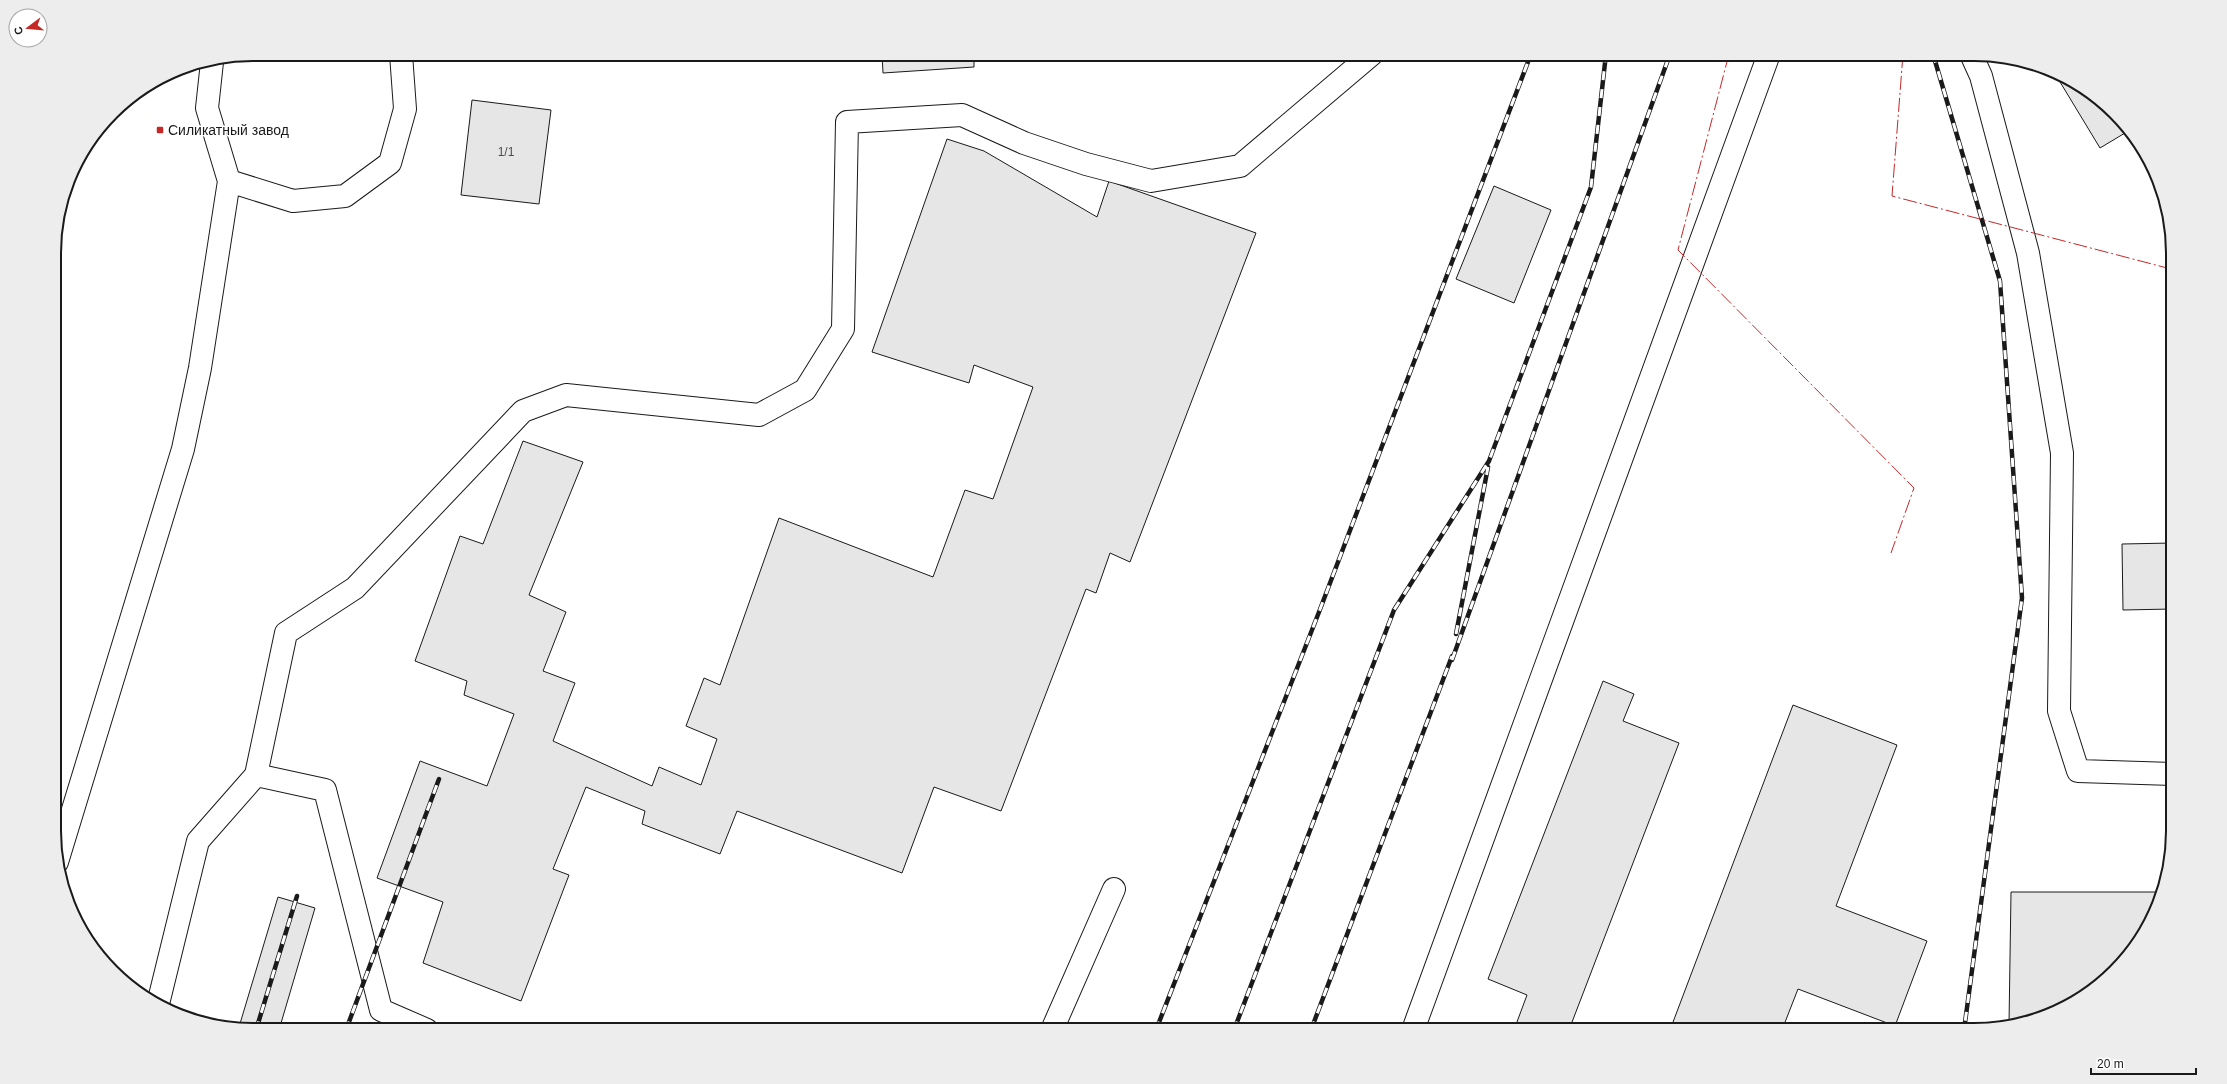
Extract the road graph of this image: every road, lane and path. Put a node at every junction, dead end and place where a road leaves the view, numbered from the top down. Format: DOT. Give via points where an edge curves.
graph roads {
  1 [pos="402,61"];
  2 [pos="1364,61"];
  3 [pos="1765,61"];
  4 [pos="1974,61"];
  5 [pos="212,66"];
  6 [pos="229,181"];
  7 [pos="2166,774"];
  8 [pos="256,775"];
  9 [pos="62,847"];
  10 [pos="1114,889"];
  11 [pos="159,998"];
  12 [pos="411,1023"];
  13 [pos="1055,1023"];
  14 [pos="1416,1023"];
  1 -- 6 [label="street" via="405,110 390,163 345,196 293,201"];
  2 -- 8 [label="street" via="1240,166 1151,181 1086,164 1024,143 962,115 847,122 844,329 805,390 759,415 566,395 523,411 355,588 286,633"];
  3 -- 14 [label="street"];
  4 -- 7 [label="street" via="1981,76 2028,253 2062,453 2059,711 2078,771"];
  5 -- 6 [label="street" via="207,108"];
  6 -- 9 [label="street" via="200,368 183,449"];
  8 -- 11 [label="street" via="198,841"];
  8 -- 12 [label="street" via="325,790 381,1010"];
  10 -- 13 [label="street"];
}
